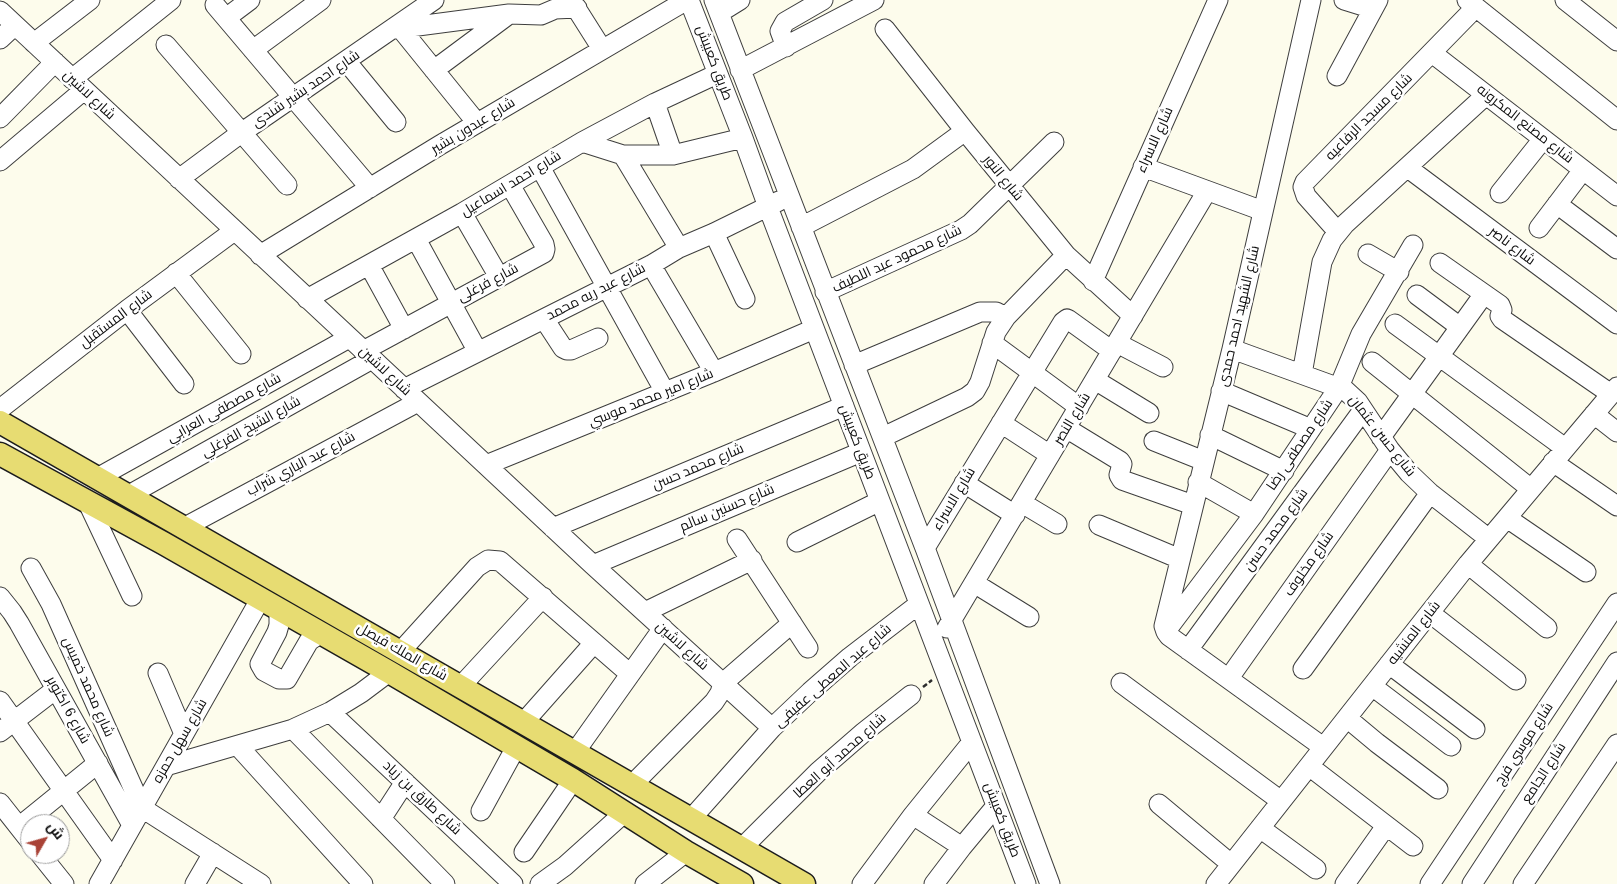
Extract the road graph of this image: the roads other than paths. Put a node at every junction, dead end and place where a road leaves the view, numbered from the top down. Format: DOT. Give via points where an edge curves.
graph roads {
  1 [pos="90,0"];
  2 [pos="171,0"];
  3 [pos="250,0"];
  4 [pos="321,0"];
  5 [pos="434,0"];
  6 [pos="688,0"];
  7 [pos="740,0"];
  8 [pos="823,0"];
  9 [pos="874,0"];
  10 [pos="1218,0"];
  11 [pos="1311,0"];
  12 [pos="1344,0"];
  13 [pos="1565,0"];
  14 [pos="574,4"];
  15 [pos="1472,4"];
  16 [pos="1375,5"];
  17 [pos="717,7"];
  18 [pos="0,11"];
  19 [pos="509,14"];
  20 [pos="15,25"];
  21 [pos="396,29"];
  22 [pos="885,29"];
  23 [pos="0,39"];
  24 [pos="1617,42"];
  25 [pos="34,43"];
  26 [pos="166,45"];
  27 [pos="786,47"];
  28 [pos="602,49"];
  29 [pos="253,50"];
  30 [pos="1432,53"];
  31 [pos="346,61"];
  32 [pos="55,62"];
  33 [pos="434,70"];
  34 [pos="740,70"];
  35 [pos="717,74"];
  36 [pos="1336,76"];
  37 [pos="78,84"];
  38 [pos="1486,95"];
  39 [pos="293,97"];
  40 [pos="655,103"];
  41 [pos="0,118"];
  42 [pos="1617,120"];
  43 [pos="396,122"];
  44 [pos="477,123"];
  45 [pos="965,131"];
  46 [pos="241,133"];
  47 [pos="744,138"];
  48 [pos="1543,139"];
  49 [pos="582,142"];
  50 [pos="1054,142"];
  51 [pos="623,155"];
  52 [pos="673,155"];
  53 [pos="0,161"];
  54 [pos="540,167"];
  55 [pos="1143,167"];
  56 [pos="1408,168"];
  57 [pos="1583,170"];
  58 [pos="179,179"];
  59 [pos="287,185"];
  60 [pos="510,185"];
  61 [pos="1009,185"];
  62 [pos="370,188"];
  63 [pos="1207,191"];
  64 [pos="1500,193"];
  65 [pos="789,196"];
  66 [pos="1617,196"];
  67 [pos="1557,204"];
  68 [pos="768,207"];
  69 [pos="1263,211"];
  70 [pos="462,213"];
  71 [pos="801,227"];
  72 [pos="1539,228"];
  73 [pos="234,231"];
  74 [pos="1338,232"];
  75 [pos="714,233"];
  76 [pos="416,239"];
  77 [pos="1414,245"];
  78 [pos="679,248"];
  79 [pos="1617,249"];
  80 [pos="1368,254"];
  81 [pos="260,255"];
  82 [pos="1066,255"];
  83 [pos="1440,263"];
  84 [pos="369,265"];
  85 [pos="651,265"];
  86 [pos="1398,272"];
  87 [pos="176,273"];
  88 [pos="499,277"];
  89 [pos="1093,281"];
  90 [pos="607,287"];
  91 [pos="825,292"];
  92 [pos="1484,294"];
  93 [pos="1417,295"];
  94 [pos="307,299"];
  95 [pos="745,299"];
  96 [pos="451,303"];
  97 [pos="127,310"];
  98 [pos="1133,316"];
  99 [pos="1006,317"];
  100 [pos="544,319"];
  101 [pos="1395,324"];
  102 [pos="1617,324"];
  103 [pos="1460,327"];
  104 [pos="404,329"];
  105 [pos="814,329"];
  106 [pos="349,338"];
  107 [pos="598,338"];
  108 [pos="992,343"];
  109 [pos="1114,347"];
  110 [pos="1232,349"];
  111 [pos="478,352"];
  112 [pos="241,354"];
  113 [pos="368,355"];
  114 [pos="1440,356"];
  115 [pos="1372,362"];
  116 [pos="854,365"];
  117 [pos="1163,367"];
  118 [pos="714,372"];
  119 [pos="1032,372"];
  120 [pos="1302,374"];
  121 [pos="1095,380"];
  122 [pos="184,384"];
  123 [pos="1339,387"];
  124 [pos="404,389"];
  125 [pos="1221,391"];
  126 [pos="1614,391"];
  127 [pos="665,392"];
  128 [pos="1412,394"];
  129 [pos="418,402"];
  130 [pos="844,406"];
  131 [pos="1079,407"];
  132 [pos="0,409"];
  133 [pos="1363,410"];
  134 [pos="1148,413"];
  135 [pos="1594,414"];
  136 [pos="0,422"];
  137 [pos="1001,423"];
  138 [pos="1066,428"];
  139 [pos="1311,429"];
  140 [pos="1617,432"];
  141 [pos="1210,435"];
  142 [pos="883,437"];
  143 [pos="1154,441"];
  144 [pos="1386,444"];
  145 [pos="1565,448"];
  146 [pos="861,452"];
  147 [pos="0,454"];
  148 [pos="1050,455"];
  149 [pos="1204,461"];
  150 [pos="1553,462"];
  151 [pos="486,466"];
  152 [pos="1284,471"];
  153 [pos="99,478"];
  154 [pos="1198,482"];
  155 [pos="964,483"];
  156 [pos="1531,489"];
  157 [pos="1430,493"];
  158 [pos="129,495"];
  159 [pos="880,501"];
  160 [pos="88,503"];
  161 [pos="1193,505"];
  162 [pos="1617,506"];
  163 [pos="1018,509"];
  164 [pos="1254,514"];
  165 [pos="1507,518"];
  166 [pos="1058,524"];
  167 [pos="1099,525"];
  168 [pos="185,527"];
  169 [pos="553,528"];
  170 [pos="737,539"];
  171 [pos="1489,539"];
  172 [pos="797,542"];
  173 [pos="925,548"];
  174 [pos="230,553"];
  175 [pos="1180,559"];
  176 [pos="752,560"];
  177 [pos="1468,564"];
  178 [pos="593,565"];
  179 [pos="31,568"];
  180 [pos="1586,572"];
  181 [pos="218,574"];
  182 [pos="974,583"];
  183 [pos="132,596"];
  184 [pos="0,597"];
  185 [pos="543,597"];
  186 [pos="1617,603"];
  187 [pos="270,604"];
  188 [pos="919,604"];
  189 [pos="645,612"];
  190 [pos="1430,613"];
  191 [pos="1029,617"];
  192 [pos="951,621"];
  193 [pos="792,623"];
  194 [pos="662,628"];
  195 [pos="1547,628"];
  196 [pos="1166,632"];
  197 [pos="321,633"];
  198 [pos="594,643"];
  199 [pos="935,646"];
  200 [pos="808,648"];
  201 [pos="1188,650"];
  202 [pos="400,651"];
  203 [pos="1617,662"];
  204 [pos="1389,664"];
  205 [pos="1303,669"];
  206 [pos="389,672"];
  207 [pos="158,673"];
  208 [pos="630,674"];
  209 [pos="1229,678"];
  210 [pos="1516,680"];
  211 [pos="723,683"];
  212 [pos="1121,683"];
  213 [pos="461,686"];
  214 [pos="1372,686"];
  215 [pos="56,689"];
  216 [pos="911,695"];
  217 [pos="0,701"];
  218 [pos="330,712"];
  219 [pos="1347,718"];
  220 [pos="524,722"];
  221 [pos="7,726"];
  222 [pos="772,728"];
  223 [pos="293,729"];
  224 [pos="1475,729"];
  225 [pos="184,734"];
  226 [pos="972,742"];
  227 [pos="1617,744"];
  228 [pos="238,746"];
  229 [pos="1451,746"];
  230 [pos="516,747"];
  231 [pos="1323,748"];
  232 [pos="575,752"];
  233 [pos="98,763"];
  234 [pos="166,766"];
  235 [pos="1309,766"];
  236 [pos="573,780"];
  237 [pos="405,782"];
  238 [pos="632,785"];
  239 [pos="1438,789"];
  240 [pos="64,791"];
  241 [pos="1281,801"];
  242 [pos="0,803"];
  243 [pos="1159,804"];
  244 [pos="996,806"];
  245 [pos="142,808"];
  246 [pos="481,810"];
  247 [pos="624,813"];
  248 [pos="43,814"];
  249 [pos="913,815"];
  250 [pos="1026,817"];
  251 [pos="381,819"];
  252 [pos="691,819"];
  253 [pos="132,825"];
  254 [pos="1004,826"];
  255 [pos="1386,826"];
  256 [pos="1260,828"];
  257 [pos="20,829"];
  258 [pos="962,846"];
  259 [pos="1413,846"];
  260 [pos="742,848"];
  261 [pos="524,852"];
  262 [pos="686,852"];
  263 [pos="213,853"];
  264 [pos="113,860"];
  265 [pos="48,864"];
  266 [pos="1231,864"];
  267 [pos="1316,869"];
  268 [pos="1020,880"];
  269 [pos="64,884"];
  270 [pos="99,884"];
  271 [pos="195,884"];
  272 [pos="261,884"];
  273 [pos="363,884"];
  274 [pos="445,884"];
  275 [pos="513,884"];
  276 [pos="540,884"];
  277 [pos="645,884"];
  278 [pos="742,884"];
  279 [pos="804,884"];
  280 [pos="862,884"];
  281 [pos="934,884"];
  282 [pos="1050,884"];
  283 [pos="1216,884"];
  284 [pos="1345,884"];
  285 [pos="1430,884"];
  286 [pos="1472,884"];
  287 [pos="1523,884"];
  1 -- 25 [label="street"];
  2 -- 37 [label="street"];
  3 -- 29 [label="street" via="220,11"];
  4 -- 29 [label="street"];
  5 -- 21 [label="street, شارع احمد بشير شندى"];
  6 -- 28 [label="street, شارع عبدون بشير"];
  6 -- 35 [label="street, طريق كعبيش"];
  7 -- 17 [label="street"];
  8 -- 27 [label="street" via="785,22 780,31"];
  9 -- 27 [label="street"];
  10 -- 55 [label="street, شارع الاسراء"];
  11 -- 69 [label="street, شارع الشهيد احمد حمدى"];
  12 -- 16 [label="street"];
  13 -- 24 [label="street"];
  14 -- 19 [label="street" via="541,15"];
  14 -- 28 [label="street"];
  15 -- 30 [label="street, شارع مسجد الرفاعيه"];
  15 -- 42 [label="street"];
  16 -- 36 [label="street"];
  17 -- 34 [label="street, طريق كعبيش"];
  18 -- 20 [label="street, شارع لاشين"];
  19 -- 21 [label="street"];
  19 -- 33 [label="street"];
  20 -- 23 [label="street"];
  20 -- 25 [label="street, شارع لاشين"];
  21 -- 31 [label="street, شارع احمد بشير شندى"];
  21 -- 33 [label="street"];
  22 -- 45 [label="street, شارع النور"];
  25 -- 32 [label="street, شارع لاشين"];
  26 -- 46 [label="street"];
  27 -- 34 [label="street"];
  28 -- 44 [label="street, شارع عبدون بشير"];
  29 -- 39 [label="street"];
  30 -- 38 [label="street, شارع مصنع المكرونه"];
  30 -- 74 [label="street, شارع مسجد الرفاعيه" via="1305,182 1306,196"];
  31 -- 39 [label="street, شارع احمد بشير شندى"];
  31 -- 43 [label="street"];
  32 -- 37 [label="street, شارع لاشين"];
  32 -- 41 [label="street"];
  33 -- 44 [label="street"];
  34 -- 65 [label="street, طريق كعبيش"];
  35 -- 40 [label="street, شارع احمد اسماعيل"];
  35 -- 47 [label="street, طريق كعبيش"];
  37 -- 53 [label="street"];
  37 -- 58 [label="street, شارع لاشين"];
  38 -- 48 [label="street, شارع مصنع المكرونه"];
  38 -- 56 [label="street"];
  39 -- 46 [label="street, شارع احمد بشير شندى"];
  39 -- 62 [label="street"];
  40 -- 49 [label="street, شارع احمد اسماعيل"];
  40 -- 52 [label="street"];
  44 -- 62 [label="street, شارع عبدون بشير"];
  45 -- 61 [label="street, شارع النور"];
  45 -- 71 [label="street" via="913,169"];
  46 -- 58 [label="street, شارع احمد بشير شندى"];
  46 -- 59 [label="street"];
  47 -- 52 [label="street"];
  47 -- 68 [label="street, طريق كعبيش"];
  48 -- 57 [label="street, شارع مصنع المكرونه"];
  48 -- 64 [label="street"];
  49 -- 51 [label="street"];
  49 -- 54 [label="street, شارع احمد اسماعيل"];
  50 -- 61 [label="street, شارع محمود عبد اللطيف"];
  51 -- 52 [label="street"];
  51 -- 78 [label="street"];
  54 -- 60 [label="street, شارع احمد اسماعيل"];
  54 -- 90 [label="street"];
  55 -- 63 [label="street"];
  55 -- 89 [label="street, شارع الاسراء"];
  56 -- 74 [label="street"];
  56 -- 102 [label="street, شارع ناصر"];
  57 -- 66 [label="street, شارع مصنع المكرونه"];
  57 -- 67 [label="street"];
  58 -- 73 [label="street, شارع لاشين"];
  60 -- 70 [label="street, شارع احمد اسماعيل"];
  60 -- 88 [label="street, شارع فرغلى" via="545,251"];
  61 -- 82 [label="street, شارع النور"];
  61 -- 91 [label="street, شارع محمود عبد اللطيف" via="961,230"];
  62 -- 81 [label="street, شارع عبدون بشير"];
  63 -- 69 [label="street"];
  63 -- 98 [label="street, شارع النصر"];
  65 -- 68 [label="street, شارع عبد ريه محمد"];
  65 -- 71 [label="street, طريق كعبيش"];
  67 -- 72 [label="street"];
  67 -- 79 [label="street"];
  68 -- 75 [label="street, شارع عبد ريه محمد"];
  68 -- 105 [label="street, طريق كعبيش"];
  69 -- 110 [label="street, شارع الشهيد احمد حمدى"];
  70 -- 76 [label="street, شارع احمد اسماعيل"];
  70 -- 88 [label="street"];
  71 -- 91 [label="street, طريق كعبيش"];
  73 -- 81 [label="street, شارع لاشين"];
  73 -- 87 [label="street, شارع المستقبل"];
  74 -- 120 [label="street" via="1322,262"];
  75 -- 78 [label="street, شارع عبد ريه محمد"];
  75 -- 95 [label="street"];
  76 -- 84 [label="street, شارع احمد اسماعيل"];
  76 -- 96 [label="street"];
  77 -- 86 [label="street, شارع مصطفى رضا"];
  78 -- 85 [label="street, شارع عبد ريه محمد"];
  80 -- 86 [label="street"];
  81 -- 94 [label="street, شارع لاشين"];
  82 -- 89 [label="street, شارع النور"];
  82 -- 99 [label="street"];
  83 -- 92 [label="street"];
  84 -- 94 [label="street, شارع احمد اسماعيل"];
  84 -- 104 [label="street"];
  85 -- 90 [label="street, شارع عبد ريه محمد"];
  85 -- 118 [label="street"];
  86 -- 123 [label="street, شارع مصطفى رضا" via="1361,334"];
  87 -- 97 [label="street, شارع المستقبل"];
  87 -- 112 [label="street"];
  88 -- 96 [label="street, شارع فرغلى"];
  89 -- 98 [label="street, شارع النور"];
  90 -- 100 [label="street, شارع عبد ريه محمد"];
  90 -- 127 [label="street"];
  91 -- 116 [label="street, طريق كعبيش"];
  92 -- 103 [label="street, شارع مخلوف"];
  92 -- 126 [label="street" via="1500,305 1502,319"];
  93 -- 103 [label="street"];
  94 -- 106 [label="street, شارع لاشين"];
  96 -- 104 [label="street, شارع فرغلى"];
  96 -- 111 [label="street"];
  97 -- 122 [label="street"];
  97 -- 132 [label="street, شارع المستقبل"];
  98 -- 109 [label="street, شارع النصر"];
  99 -- 108 [label="street"];
  99 -- 116 [label="street" via="996,312 980,312"];
  100 -- 107 [label="street" via="562,348 567,350"];
  100 -- 111 [label="street, شارع عبد ريه محمد"];
  101 -- 114 [label="street"];
  103 -- 114 [label="street, شارع مخلوف"];
  104 -- 113 [label="street, شارع فرغلى"];
  105 -- 118 [label="street, شارع امير محمد موسي"];
  105 -- 130 [label="street, طريق كعبيش"];
  106 -- 113 [label="street, شارع لاشين"];
  106 -- 153 [label="street, شارع مصطفى العرابي"];
  108 -- 119 [label="street"];
  108 -- 142 [label="street" via="975,391"];
  109 -- 117 [label="street"];
  109 -- 119 [label="street, شارع الاسراء" via="1067,319"];
  109 -- 121 [label="street, شارع النصر"];
  110 -- 120 [label="street, شارع حسن عثمان"];
  110 -- 125 [label="street, شارع الشهيد احمد حمدى"];
  111 -- 124 [label="street, شارع عبد ريه محمد"];
  113 -- 124 [label="street, شارع لاشين"];
  113 -- 158 [label="street, شارع الشيخ الفرغلي"];
  114 -- 128 [label="street, شارع مخلوف"];
  114 -- 145 [label="street"];
  115 -- 128 [label="street"];
  116 -- 142 [label="street, طريق كعبيش"];
  118 -- 127 [label="street, شارع امير محمد موسي"];
  119 -- 131 [label="street"];
  119 -- 137 [label="street, شارع الاسراء"];
  120 -- 123 [label="street, شارع حسن عثمان"];
  121 -- 131 [label="street, شارع النصر"];
  121 -- 134 [label="street"];
  123 -- 133 [label="street, شارع حسن عثمان" via="1352,395"];
  123 -- 139 [label="street, شارع مصطفى رضا"];
  124 -- 129 [label="street, شارع لاشين"];
  125 -- 139 [label="street"];
  125 -- 141 [label="street, شارع الشهيد احمد حمدى"];
  126 -- 135 [label="street, شارع المنشيه"];
  127 -- 151 [label="street, شارع امير محمد موسي"];
  128 -- 144 [label="street, شارع مخلوف"];
  128 -- 156 [label="street"];
  129 -- 151 [label="street, شارع لاشين"];
  129 -- 168 [label="street, شارع عبد الباري شراب"];
  130 -- 146 [label="street, طريق كعبيش"];
  130 -- 169 [label="street, شارع محمد حسن"];
  131 -- 138 [label="street, شارع النصر"];
  133 -- 144 [label="street, شارع حسن عثمان"];
  133 -- 201 [label="street, شارع محمد حسن"];
  135 -- 140 [label="street"];
  135 -- 145 [label="street, شارع المنشيه"];
  136 -- 153 [label="main road, شارع الملك فيصل"];
  137 -- 148 [label="street"];
  137 -- 155 [label="street, شارع الاسراء"];
  138 -- 148 [label="street, شارع النصر"];
  138 -- 161 [label="street" via="1120,460 1122,480"];
  139 -- 152 [label="street, شارع مصطفى رضا"];
  141 -- 149 [label="street, شارع الشهيد احمد حمدى"];
  141 -- 152 [label="street"];
  142 -- 173 [label="street, طريق كعبيش"];
  143 -- 149 [label="street"];
  144 -- 157 [label="street, شارع حسن عثمان"];
  144 -- 209 [label="street, شارع مخلوف"];
  145 -- 150 [label="street, شارع المنشيه"];
  146 -- 159 [label="street, طريق كعبيش"];
  146 -- 178 [label="street, شارع حسنين سالم"];
  147 -- 160 [label="main road, شارع الملك فيصل"];
  148 -- 163 [label="street, شارع النصر"];
  149 -- 154 [label="street, شارع الشهيد احمد حمدى"];
  150 -- 156 [label="street, شارع المنشيه"];
  150 -- 162 [label="street"];
  151 -- 169 [label="street, شارع لاشين"];
  152 -- 164 [label="street, شارع مصطفى رضا"];
  153 -- 158 [label="main road, شارع الملك فيصل"];
  154 -- 161 [label="street, شارع الشهيد احمد حمدى"];
  154 -- 164 [label="street"];
  155 -- 163 [label="street"];
  155 -- 173 [label="street, شارع الاسراء"];
  156 -- 165 [label="street, شارع المنشيه"];
  157 -- 171 [label="street, شارع حسن عثمان"];
  157 -- 205 [label="street"];
  158 -- 168 [label="main road, شارع الملك فيصل"];
  159 -- 172 [label="street"];
  159 -- 188 [label="street, طريق كعبيش"];
  160 -- 181 [label="main road, شارع الملك فيصل"];
  160 -- 183 [label="street"];
  161 -- 175 [label="street, شارع الشهيد احمد حمدى"];
  163 -- 166 [label="street"];
  163 -- 182 [label="street, شارع النصر"];
  164 -- 196 [label="street, شارع مصطفى رضا"];
  165 -- 171 [label="street, شارع المنشيه"];
  165 -- 180 [label="street"];
  167 -- 175 [label="street"];
  168 -- 174 [label="main road, شارع الملك فيصل"];
  169 -- 178 [label="street, شارع لاشين"];
  170 -- 176 [label="street"];
  171 -- 177 [label="street, شارع المنشيه"];
  173 -- 192 [label="street, طريق كعبيش"];
  174 -- 181 [label="main road"];
  174 -- 202 [label="main road, شارع الملك فيصل"];
  175 -- 196 [label="street, شارع الشهيد احمد حمدى" via="1164,626"];
  176 -- 189 [label="street"];
  176 -- 193 [label="street"];
  177 -- 190 [label="street, شارع المنشيه"];
  177 -- 195 [label="street"];
  178 -- 189 [label="street, شارع لاشين"];
  179 -- 245 [label="street, شارع محمد خميس" via="51,604"];
  181 -- 187 [label="main road, شارع الملك فيصل"];
  182 -- 191 [label="street"];
  182 -- 192 [label="street, شارع النصر"];
  184 -- 215 [label="street, شارع 6 اكتوبر"];
  185 -- 198 [label="street"];
  185 -- 202 [label="street" via="500,561 488,560"];
  185 -- 213 [label="street"];
  186 -- 285 [label="street, شارع موسي فرج"];
  187 -- 197 [label="main road, شارع الملك فيصل"];
  187 -- 197 [label="street" via="280,617 260,664 264,671 279,679 287,679 305,647"];
  187 -- 225 [label="street, شارع سهل حمزه"];
  188 -- 199 [label="street, طريق كعبيش"];
  188 -- 222 [label="street, شارع عبد المعطى عفيفى" via="850,657"];
  189 -- 194 [label="street, شارع لاشين"];
  190 -- 204 [label="street, شارع المنشيه"];
  190 -- 210 [label="street"];
  192 -- 199 [label="street, شارع النصر"];
  192 -- 250 [label="street, طريق كعبيش"];
  193 -- 200 [label="street"];
  193 -- 211 [label="street"];
  194 -- 208 [label="street"];
  194 -- 211 [label="street, شارع لاشين"];
  196 -- 201 [label="street"];
  197 -- 206 [label="main road, شارع الملك فيصل"];
  198 -- 208 [label="street"];
  198 -- 220 [label="street"];
  199 -- 226 [label="street, طريق كعبيش"];
  201 -- 209 [label="street"];
  202 -- 213 [label="main road, شارع الملك فيصل"];
  203 -- 286 [label="street, شارع الجامع"];
  204 -- 214 [label="street, شارع المنشيه"];
  204 -- 224 [label="street"];
  206 -- 218 [label="street"];
  206 -- 230 [label="main road, شارع الملك فيصل"];
  207 -- 225 [label="street"];
  208 -- 232 [label="street"];
  209 -- 231 [label="street"];
  211 -- 222 [label="street, شارع لاشين"];
  211 -- 238 [label="street" via="714,702"];
  212 -- 241 [label="street"];
  213 -- 220 [label="main road, شارع الملك فيصل"];
  214 -- 219 [label="street, شارع المنشيه"];
  214 -- 229 [label="street"];
  215 -- 221 [label="street"];
  215 -- 233 [label="street, شارع 6 اكتوبر"];
  216 -- 260 [label="street, شارع محمد أبو العطا" via="818,772"];
  217 -- 221 [label="street"];
  218 -- 223 [label="street"];
  218 -- 237 [label="street, شارع طارق بن زياد"];
  219 -- 231 [label="street, شارع المنشيه"];
  219 -- 239 [label="street"];
  220 -- 232 [label="main road, شارع الملك فيصل"];
  221 -- 240 [label="street"];
  222 -- 252 [label="street, شارع عبد المعطى عفيفى"];
  223 -- 228 [label="street"];
  223 -- 251 [label="street"];
  225 -- 234 [label="street, شارع سهل حمزه"];
  226 -- 244 [label="street, طريق كعبيش"];
  226 -- 249 [label="street"];
  227 -- 287 [label="street"];
  228 -- 234 [label="street"];
  228 -- 273 [label="street"];
  230 -- 236 [label="main road, شارع الملك فيصل"];
  230 -- 246 [label="street"];
  231 -- 235 [label="street, شارع المنشيه"];
  232 -- 238 [label="main road, شارع الملك فيصل"];
  233 -- 240 [label="street"];
  233 -- 253 [label="street, شارع 6 اكتوبر"];
  234 -- 245 [label="street, شارع سهل حمزه"];
  235 -- 241 [label="street, شارع المنشيه"];
  235 -- 255 [label="street"];
  236 -- 247 [label="main road, شارع الملك فيصل"];
  236 -- 261 [label="street"];
  237 -- 251 [label="street"];
  237 -- 275 [label="street, شارع طارق بن زياد"];
  238 -- 252 [label="main road, شارع الملك فيصل"];
  240 -- 248 [label="street"];
  240 -- 264 [label="street"];
  241 -- 256 [label="street, شارع المنشيه"];
  242 -- 257 [label="street"];
  243 -- 266 [label="street"];
  244 -- 254 [label="street, طريق كعبيش"];
  244 -- 258 [label="street"];
  245 -- 253 [label="street, شارع سهل حمزه"];
  245 -- 263 [label="street"];
  247 -- 262 [label="main road, شارع الملك فيصل"];
  247 -- 276 [label="street"];
  249 -- 258 [label="street"];
  249 -- 280 [label="street"];
  250 -- 254 [label="street"];
  250 -- 282 [label="street, طريق كعبيش"];
  251 -- 274 [label="street"];
  252 -- 260 [label="main road, شارع الملك فيصل"];
  253 -- 264 [label="street, شارع سهل حمزه"];
  254 -- 268 [label="street, طريق كعبيش"];
  255 -- 259 [label="street"];
  255 -- 284 [label="street"];
  256 -- 266 [label="street, شارع المنشيه"];
  256 -- 267 [label="street"];
  258 -- 281 [label="street"];
  260 -- 279 [label="main road, شارع الملك فيصل"];
  262 -- 277 [label="street"];
  262 -- 278 [label="main road, شارع الملك فيصل"];
  263 -- 271 [label="street"];
  263 -- 272 [label="street"];
  264 -- 270 [label="street, شارع سهل حمزه"];
  265 -- 269 [label="street"];
  266 -- 283 [label="street, شارع المنشيه"];
}
